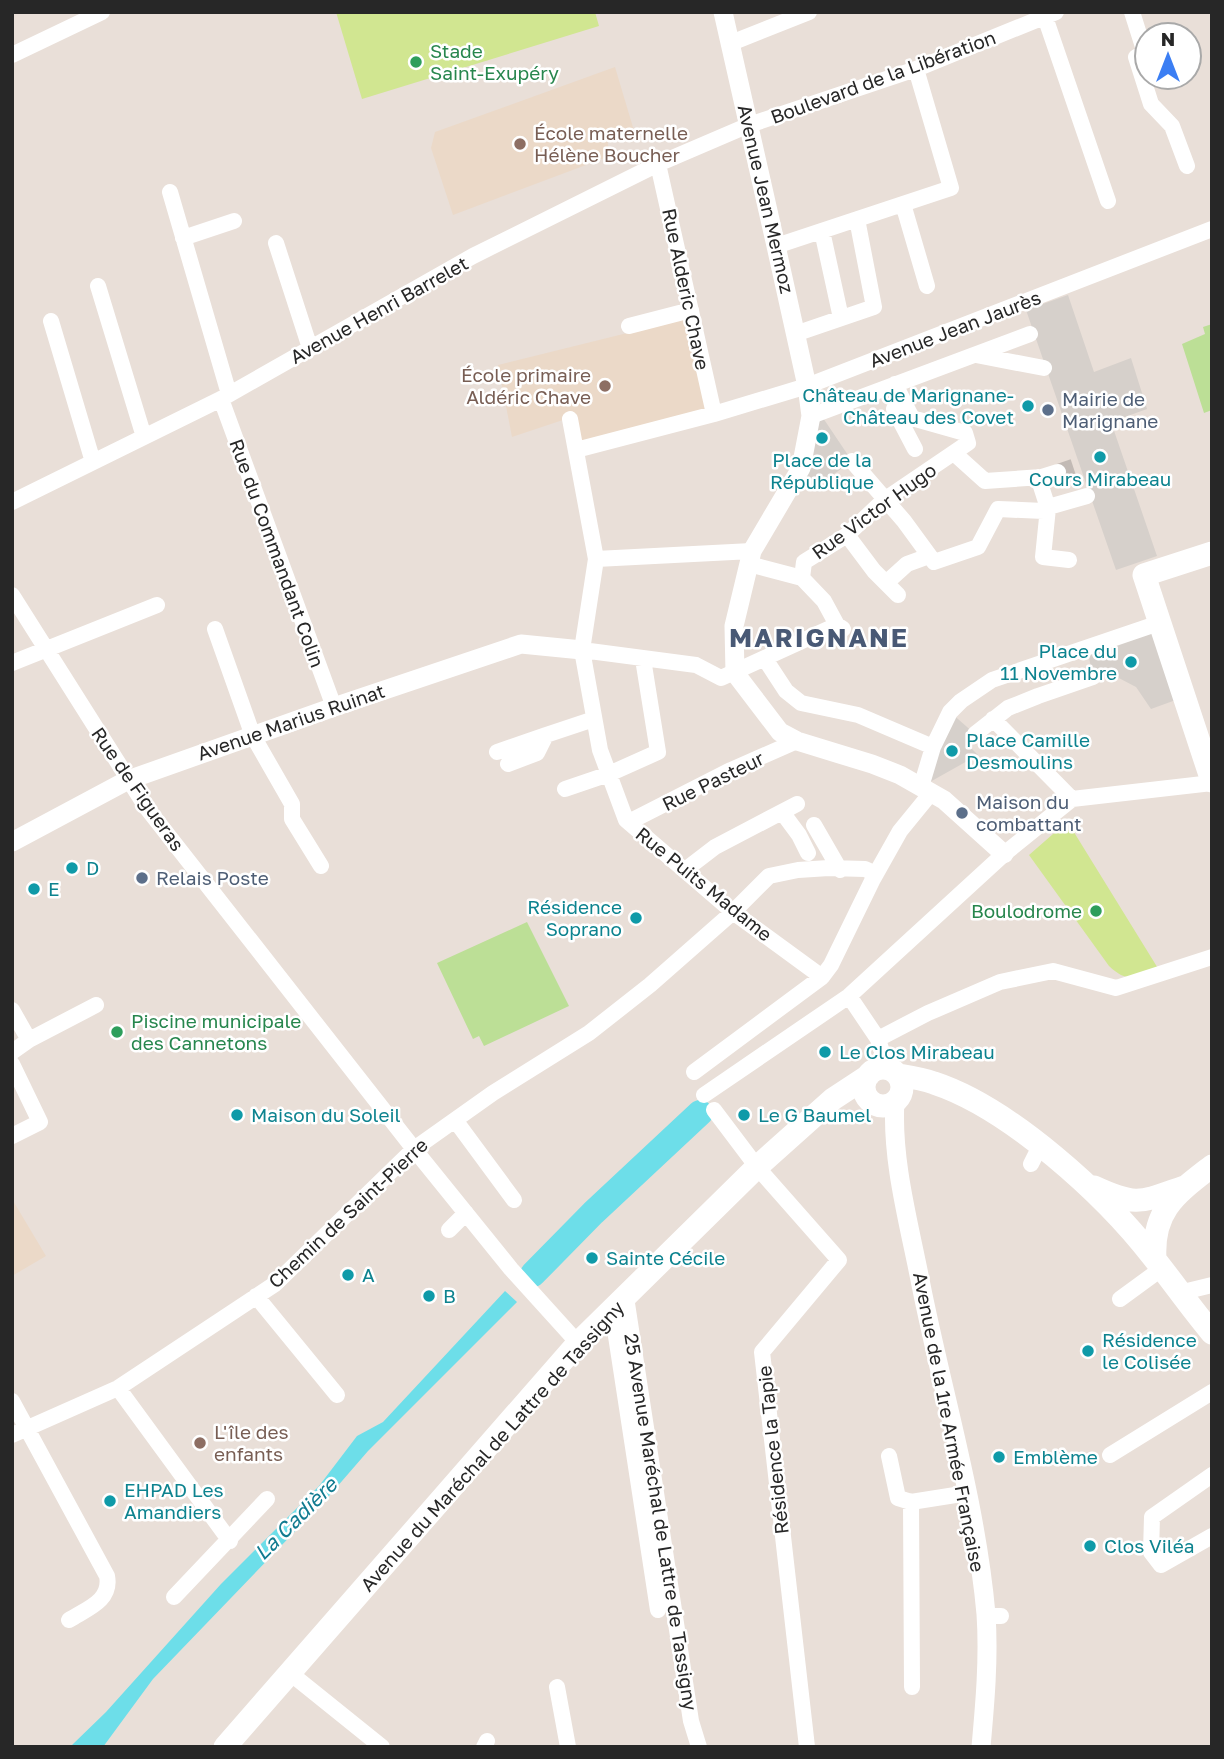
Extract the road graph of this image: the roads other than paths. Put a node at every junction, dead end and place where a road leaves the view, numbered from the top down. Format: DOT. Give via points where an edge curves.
graph roads {
  1 [pos="102,12"];
  2 [pos="723,12"];
  3 [pos="809,12"];
  4 [pos="1132,12"];
  5 [pos="1051,15"];
  6 [pos="69,19"];
  7 [pos="730,43"];
  8 [pos="12,55"];
  9 [pos="916,69"];
  10 [pos="749,125"];
  11 [pos="658,164"];
  12 [pos="1187,166"];
  13 [pos="170,192"];
  14 [pos="1108,201"];
  15 [pos="903,204"];
  16 [pos="858,219"];
  17 [pos="234,221"];
  18 [pos="1212,229"];
  19 [pos="822,231"];
  20 [pos="183,238"];
  21 [pos="276,243"];
  22 [pos="776,246"];
  23 [pos="98,286"];
  24 [pos="927,286"];
  25 [pos="691,310"];
  26 [pos="841,318"];
  27 [pos="51,321"];
  28 [pos="629,326"];
  29 [pos="795,334"];
  30 [pos="1030,334"];
  31 [pos="310,348"];
  32 [pos="974,355"];
  33 [pos="1044,368"];
  34 [pos="895,384"];
  35 [pos="807,386"];
  36 [pos="225,397"];
  37 [pos="904,401"];
  38 [pos="714,414"];
  39 [pos="811,416"];
  40 [pos="570,419"];
  41 [pos="144,437"];
  42 [pos="915,449"];
  43 [pos="576,450"];
  44 [pos="955,454"];
  45 [pos="852,461"];
  46 [pos="93,462"];
  47 [pos="1058,472"];
  48 [pos="1038,477"];
  49 [pos="1087,496"];
  50 [pos="884,500"];
  51 [pos="12,502"];
  52 [pos="1048,508"];
  53 [pos="847,535"];
  54 [pos="1212,554"];
  55 [pos="751,558"];
  56 [pos="596,559"];
  57 [pos="931,559"];
  58 [pos="1069,560"];
  59 [pos="802,578"];
  60 [pos="886,583"];
  61 [pos="12,595"];
  62 [pos="898,595"];
  63 [pos="157,605"];
  64 [pos="1159,623"];
  65 [pos="215,629"];
  66 [pos="46,650"];
  67 [pos="582,650"];
  68 [pos="643,659"];
  69 [pos="765,659"];
  70 [pos="12,663"];
  71 [pos="735,673"];
  72 [pos="1093,677"];
  73 [pos="334,707"];
  74 [pos="594,719"];
  75 [pos="993,719"];
  76 [pos="1203,726"];
  77 [pos="975,734"];
  78 [pos="253,736"];
  79 [pos="797,741"];
  80 [pos="933,747"];
  81 [pos="503,758"];
  82 [pos="609,774"];
  83 [pos="128,780"];
  84 [pos="1212,782"];
  85 [pos="565,789"];
  86 [pos="926,790"];
  87 [pos="1072,799"];
  88 [pos="629,822"];
  89 [pos="814,825"];
  90 [pos="12,842"];
  91 [pos="808,853"];
  92 [pos="1004,854"];
  93 [pos="321,866"];
  94 [pos="834,869"];
  95 [pos="685,870"];
  96 [pos="876,874"];
  97 [pos="733,912"];
  98 [pos="1212,957"];
  99 [pos="822,977"];
  100 [pos="849,996"];
  101 [pos="96,1005"];
  102 [pos="14,1013"];
  103 [pos="878,1039"];
  104 [pos="29,1040"];
  105 [pos="12,1052"];
  106 [pos="12,1064"];
  107 [pos="694,1072"];
  108 [pos="886,1088"];
  109 [pos="704,1095"];
  110 [pos="714,1111"];
  111 [pos="455,1119"];
  112 [pos="12,1136"];
  113 [pos="414,1149"];
  114 [pos="1212,1166"];
  115 [pos="757,1167"];
  116 [pos="514,1200"];
  117 [pos="466,1213"];
  118 [pos="1142,1219"];
  119 [pos="449,1230"];
  120 [pos="1158,1264"];
  121 [pos="1212,1285"];
  122 [pos="1179,1293"];
  123 [pos="256,1296"];
  124 [pos="1120,1299"];
  125 [pos="619,1303"];
  126 [pos="1212,1333"];
  127 [pos="579,1343"];
  128 [pos="118,1388"];
  129 [pos="1212,1392"];
  130 [pos="337,1395"];
  131 [pos="12,1401"];
  132 [pos="29,1428"];
  133 [pos="12,1435"];
  134 [pos="1110,1455"];
  135 [pos="889,1456"];
  136 [pos="1212,1475"];
  137 [pos="968,1493"];
  138 [pos="267,1499"];
  139 [pos="911,1502"];
  140 [pos="1212,1536"];
  141 [pos="230,1541"];
  142 [pos="174,1597"];
  143 [pos="658,1610"];
  144 [pos="69,1619"];
  145 [pos="290,1673"];
  146 [pos="557,1687"];
  147 [pos="912,1688"];
  148 [pos="225,1747"];
  149 [pos="382,1747"];
  150 [pos="568,1747"];
  151 [pos="699,1747"];
  152 [pos="807,1747"];
  153 [pos="981,1747"];
  1 -- 6 [label="street"];
  2 -- 7 [label="street, Avenue Jean Mermoz"];
  3 -- 7 [label="street"];
  4 -- 12 [label="street" via="1145,53 1136,57 1151,104 1172,126"];
  5 -- 9 [label="street, Boulevard de la Libération"];
  5 -- 14 [label="street"];
  6 -- 8 [label="street"];
  7 -- 10 [label="street, Avenue Jean Mermoz"];
  9 -- 10 [label="street, Boulevard de la Libération"];
  9 -- 15 [label="street" via="951,188"];
  10 -- 11 [label="street, Avenue Henri Barrelet"];
  10 -- 22 [label="street, Avenue Jean Mermoz"];
  11 -- 25 [label="street, Rue Alderic Chave"];
  11 -- 31 [label="street, Avenue Henri Barrelet" via="473,256"];
  13 -- 20 [label="street, Rue du Commandant Colin"];
  15 -- 16 [label="street"];
  15 -- 24 [label="street"];
  16 -- 19 [label="street"];
  16 -- 26 [label="street" via="874,307"];
  17 -- 20 [label="street"];
  18 -- 35 [label="street, Avenue Jean Jaurès"];
  19 -- 22 [label="street"];
  19 -- 26 [label="street"];
  20 -- 36 [label="street, Rue du Commandant Colin"];
  21 -- 31 [label="street"];
  22 -- 29 [label="street, Avenue Jean Mermoz"];
  23 -- 41 [label="street"];
  25 -- 28 [label="street"];
  25 -- 38 [label="street, Rue Alderic Chave"];
  26 -- 29 [label="street"];
  27 -- 46 [label="street"];
  29 -- 35 [label="street, Avenue Jean Mermoz"];
  30 -- 32 [label="street"];
  31 -- 36 [label="street, Avenue Henri Barrelet"];
  32 -- 33 [label="street"];
  32 -- 34 [label="street"];
  34 -- 37 [label="street"];
  34 -- 39 [label="street"];
  35 -- 38 [label="street"];
  35 -- 39 [label="street"];
  36 -- 41 [label="street, Avenue Henri Barrelet"];
  36 -- 73 [label="street, Rue du Commandant Colin"];
  37 -- 42 [label="street" via="894,409"];
  37 -- 44 [label="street, Rue Victor Hugo" via="912,418 965,433 968,443"];
  38 -- 43 [label="street"];
  39 -- 55 [label="street" via="801,468"];
  40 -- 43 [label="street, Rue Puits Madame"];
  41 -- 46 [label="street, Avenue Henri Barrelet"];
  43 -- 56 [label="street, Rue Puits Madame"];
  44 -- 48 [label="street" via="985,481"];
  44 -- 50 [label="street, Rue Victor Hugo"];
  45 -- 50 [label="street"];
  46 -- 51 [label="street, Avenue Henri Barrelet"];
  47 -- 48 [label="street"];
  48 -- 52 [label="street"];
  49 -- 52 [label="street"];
  50 -- 53 [label="street, Rue Victor Hugo"];
  50 -- 57 [label="street"];
  52 -- 57 [label="street" via="998,509 978,547"];
  52 -- 58 [label="street" via="1043,557"];
  53 -- 59 [label="street, Rue Victor Hugo" via="804,562"];
  53 -- 60 [label="street"];
  54 -- 64 [label="main road" via="1144,575"];
  55 -- 56 [label="street"];
  55 -- 59 [label="street"];
  55 -- 71 [label="street" via="734,626"];
  56 -- 67 [label="street, Rue Puits Madame"];
  57 -- 60 [label="street" via="907,564"];
  59 -- 69 [label="street, Rue Victor Hugo" via="840,627"];
  60 -- 62 [label="street"];
  61 -- 66 [label="street, Rue de Figueras"];
  63 -- 66 [label="street"];
  64 -- 76 [label="main road"];
  64 -- 80 [label="street" via="992,680 950,712"];
  65 -- 78 [label="street"];
  66 -- 70 [label="street"];
  66 -- 83 [label="street, Rue de Figueras"];
  67 -- 68 [label="street"];
  67 -- 73 [label="street, Avenue Marius Ruinat" via="521,644"];
  67 -- 74 [label="street, Rue Puits Madame"];
  68 -- 71 [label="street" via="696,666 720,678"];
  68 -- 82 [label="street" via="658,752"];
  69 -- 71 [label="street"];
  69 -- 80 [label="street" via="786,691 801,703 859,715"];
  71 -- 79 [label="street" via="780,732"];
  72 -- 75 [label="street" via="1008,708"];
  73 -- 78 [label="street, Avenue Marius Ruinat"];
  74 -- 81 [label="street" via="546,735 537,753"];
  74 -- 82 [label="street, Rue Puits Madame"];
  75 -- 77 [label="street"];
  75 -- 87 [label="street"];
  76 -- 84 [label="main road"];
  78 -- 83 [label="street, Avenue Marius Ruinat"];
  78 -- 93 [label="street" via="292,804 292,819"];
  79 -- 86 [label="street" via="872,764"];
  79 -- 88 [label="street, Rue Pasteur"];
  80 -- 86 [label="street"];
  82 -- 85 [label="street"];
  82 -- 88 [label="street, Rue Puits Madame"];
  83 -- 90 [label="street, Avenue Marius Ruinat"];
  83 -- 113 [label="street, Rue de Figueras"];
  84 -- 87 [label="street"];
  86 -- 92 [label="street" via="944,800"];
  86 -- 96 [label="street"];
  87 -- 92 [label="street"];
  88 -- 95 [label="street, Rue Puits Madame"];
  89 -- 94 [label="street"];
  91 -- 95 [label="street" via="789,808 715,847"];
  92 -- 100 [label="street"];
  94 -- 96 [label="street, Chemin de Saint-Pierre" via="865,869"];
  94 -- 97 [label="street, Chemin de Saint-Pierre" via="769,876"];
  95 -- 97 [label="street, Rue Puits Madame"];
  96 -- 99 [label="street"];
  97 -- 99 [label="street, Rue Puits Madame"];
  97 -- 111 [label="street, Chemin de Saint-Pierre" via="589,1033"];
  98 -- 103 [label="street" via="1116,988 1053,971 1000,982"];
  99 -- 107 [label="street"];
  100 -- 103 [label="street"];
  100 -- 109 [label="street"];
  101 -- 104 [label="street"];
  102 -- 104 [label="street"];
  103 -- 108 [label="street"];
  104 -- 105 [label="street"];
  106 -- 112 [label="street" via="40,1122"];
  108 -- 115 [label="main road, Avenue du Maréchal de Lattre de Tassigny" via="833,1099"];
  108 -- 118 [label="main road" via="933,1083 979,1103 1035,1155 1121,1199"];
  108 -- 137 [label="street, Avenue de la 1re Armée Française" via="932,1337"];
  110 -- 115 [label="street"];
  111 -- 113 [label="street, Chemin de Saint-Pierre"];
  111 -- 116 [label="street"];
  113 -- 117 [label="street, Rue de Figueras"];
  113 -- 123 [label="street, Chemin de Saint-Pierre" via="275,1284"];
  114 -- 118 [label="main road" via="1162,1214"];
  115 -- 125 [label="main road, Avenue du Maréchal de Lattre de Tassigny"];
  115 -- 152 [label="street, Résidence la Tapie" via="839,1260 762,1352"];
  117 -- 119 [label="street"];
  117 -- 127 [label="street, Rue de Figueras"];
  118 -- 120 [label="main road"];
  120 -- 122 [label="main road"];
  120 -- 124 [label="street"];
  121 -- 122 [label="street"];
  122 -- 126 [label="main road"];
  123 -- 128 [label="street, Chemin de Saint-Pierre"];
  123 -- 130 [label="street"];
  125 -- 127 [label="main road, Avenue du Maréchal de Lattre de Tassigny"];
  125 -- 143 [label="street"];
  125 -- 151 [label="street, 25 Avenue Maréchal de Lattre de Tassigny"];
  127 -- 145 [label="main road, Avenue du Maréchal de Lattre de Tassigny"];
  128 -- 132 [label="street, Chemin de Saint-Pierre"];
  128 -- 141 [label="street"];
  129 -- 134 [label="street"];
  131 -- 132 [label="street"];
  132 -- 133 [label="street, Chemin de Saint-Pierre"];
  132 -- 144 [label="street" via="108,1582 103,1598"];
  135 -- 139 [label="street" via="898,1498"];
  136 -- 140 [label="street" via="1152,1517 1151,1552 1161,1565"];
  137 -- 139 [label="street"];
  137 -- 153 [label="street, Avenue de la 1re Armée Française" via="994,1616"];
  138 -- 141 [label="street"];
  139 -- 147 [label="street"];
  141 -- 142 [label="street"];
  145 -- 148 [label="main road, Avenue du Maréchal de Lattre de Tassigny"];
  145 -- 149 [label="street"];
  146 -- 150 [label="street"];
}
